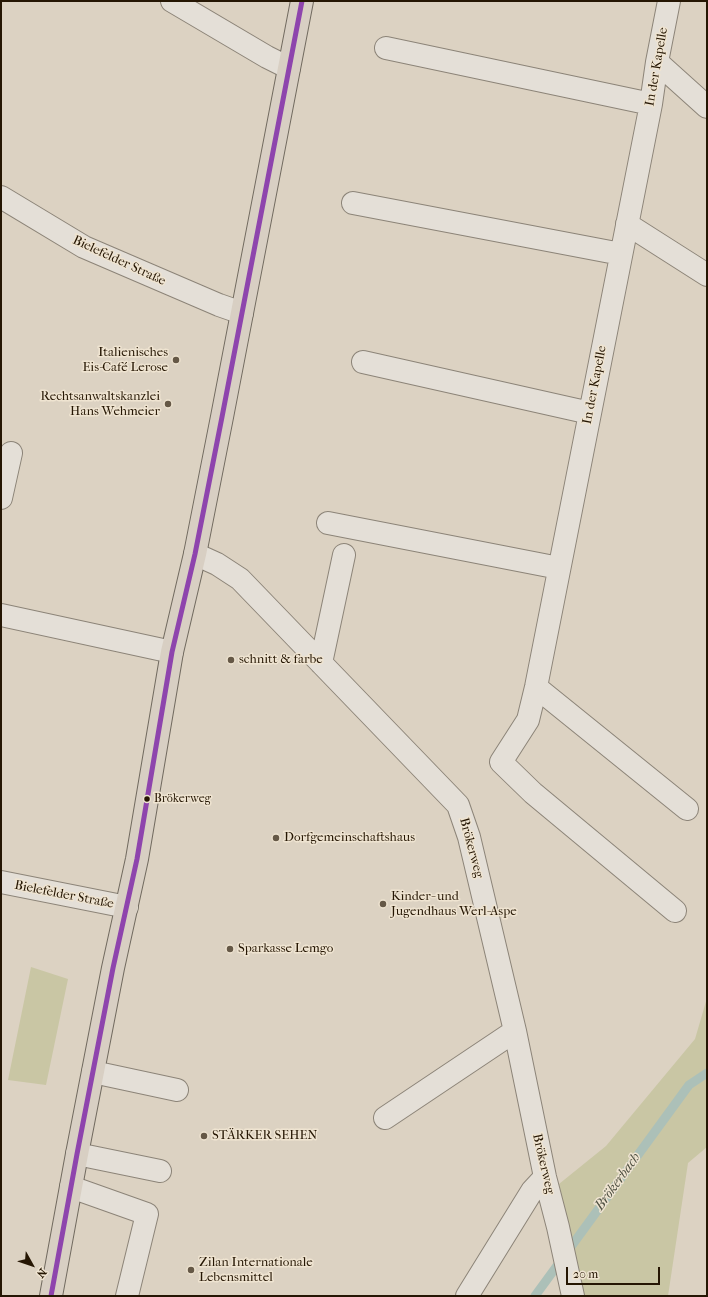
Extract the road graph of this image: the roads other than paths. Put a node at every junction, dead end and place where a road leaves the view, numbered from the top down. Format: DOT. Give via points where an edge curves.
graph roads {
  1 [pos="172,1"];
  2 [pos="302,1"];
  3 [pos="669,1"];
  4 [pos="386,48"];
  5 [pos="657,62"];
  6 [pos="289,68"];
  7 [pos="651,104"];
  8 [pos="707,107"];
  9 [pos="1,197"];
  10 [pos="353,203"];
  11 [pos="627,224"];
  12 [pos="621,254"];
  13 [pos="707,275"];
  14 [pos="242,313"];
  15 [pos="363,362"];
  16 [pos="590,413"];
  17 [pos="11,453"];
  18 [pos="1,498"];
  19 [pos="328,523"];
  20 [pos="195,554"];
  21 [pos="344,555"];
  22 [pos="559,568"];
  23 [pos="1,615"];
  24 [pos="172,652"];
  25 [pos="321,663"];
  26 [pos="536,687"];
  27 [pos="687,809"];
  28 [pos="1,882"];
  29 [pos="127,908"];
  30 [pos="675,911"];
  31 [pos="515,1031"];
  32 [pos="93,1072"];
  33 [pos="176,1090"];
  34 [pos="385,1118"];
  35 [pos="77,1154"];
  36 [pos="160,1171"];
  37 [pos="546,1178"];
  38 [pos="71,1187"];
  39 [pos="52,1296"];
  40 [pos="127,1296"];
  41 [pos="467,1296"];
  42 [pos="573,1296"];
  1 -- 6 [label="street"];
  2 -- 6 [label="main road, Bielefelder Straße"];
  3 -- 5 [label="street, In der Kapelle"];
  4 -- 7 [label="street"];
  5 -- 7 [label="street, In der Kapelle"];
  5 -- 8 [label="street"];
  6 -- 14 [label="main road, Bielefelder Straße"];
  7 -- 11 [label="street, In der Kapelle"];
  9 -- 14 [label="street, Bielefelder Straße" via="84,247"];
  10 -- 12 [label="street"];
  11 -- 12 [label="street, In der Kapelle"];
  11 -- 13 [label="street"];
  12 -- 16 [label="street, In der Kapelle"];
  14 -- 20 [label="main road, Bielefelder Straße"];
  15 -- 16 [label="street"];
  16 -- 22 [label="street, In der Kapelle"];
  17 -- 18 [label="street"];
  19 -- 22 [label="street"];
  20 -- 24 [label="main road, Bielefelder Straße"];
  20 -- 25 [label="street, Brökerweg" via="240,579"];
  21 -- 25 [label="street"];
  22 -- 26 [label="street, In der Kapelle"];
  23 -- 24 [label="street"];
  24 -- 29 [label="main road, Bielefelder Straße"];
  25 -- 31 [label="street, Brökerweg" via="458,805 469,838"];
  26 -- 27 [label="street"];
  26 -- 30 [label="street, In der Kapelle" via="528,720 501,762 533,794"];
  28 -- 29 [label="street, Bielefelder Straße"];
  29 -- 32 [label="main road, Bielefelder Straße"];
  31 -- 34 [label="street"];
  31 -- 37 [label="street, Brökerweg"];
  32 -- 33 [label="street"];
  32 -- 35 [label="main road, Bielefelder Straße"];
  35 -- 36 [label="street"];
  35 -- 38 [label="main road, Bielefelder Straße"];
  37 -- 41 [label="street" via="532,1191"];
  37 -- 42 [label="street, Brökerweg"];
  38 -- 39 [label="main road, Bielefelder Straße"];
  38 -- 40 [label="street" via="147,1214"];
}
